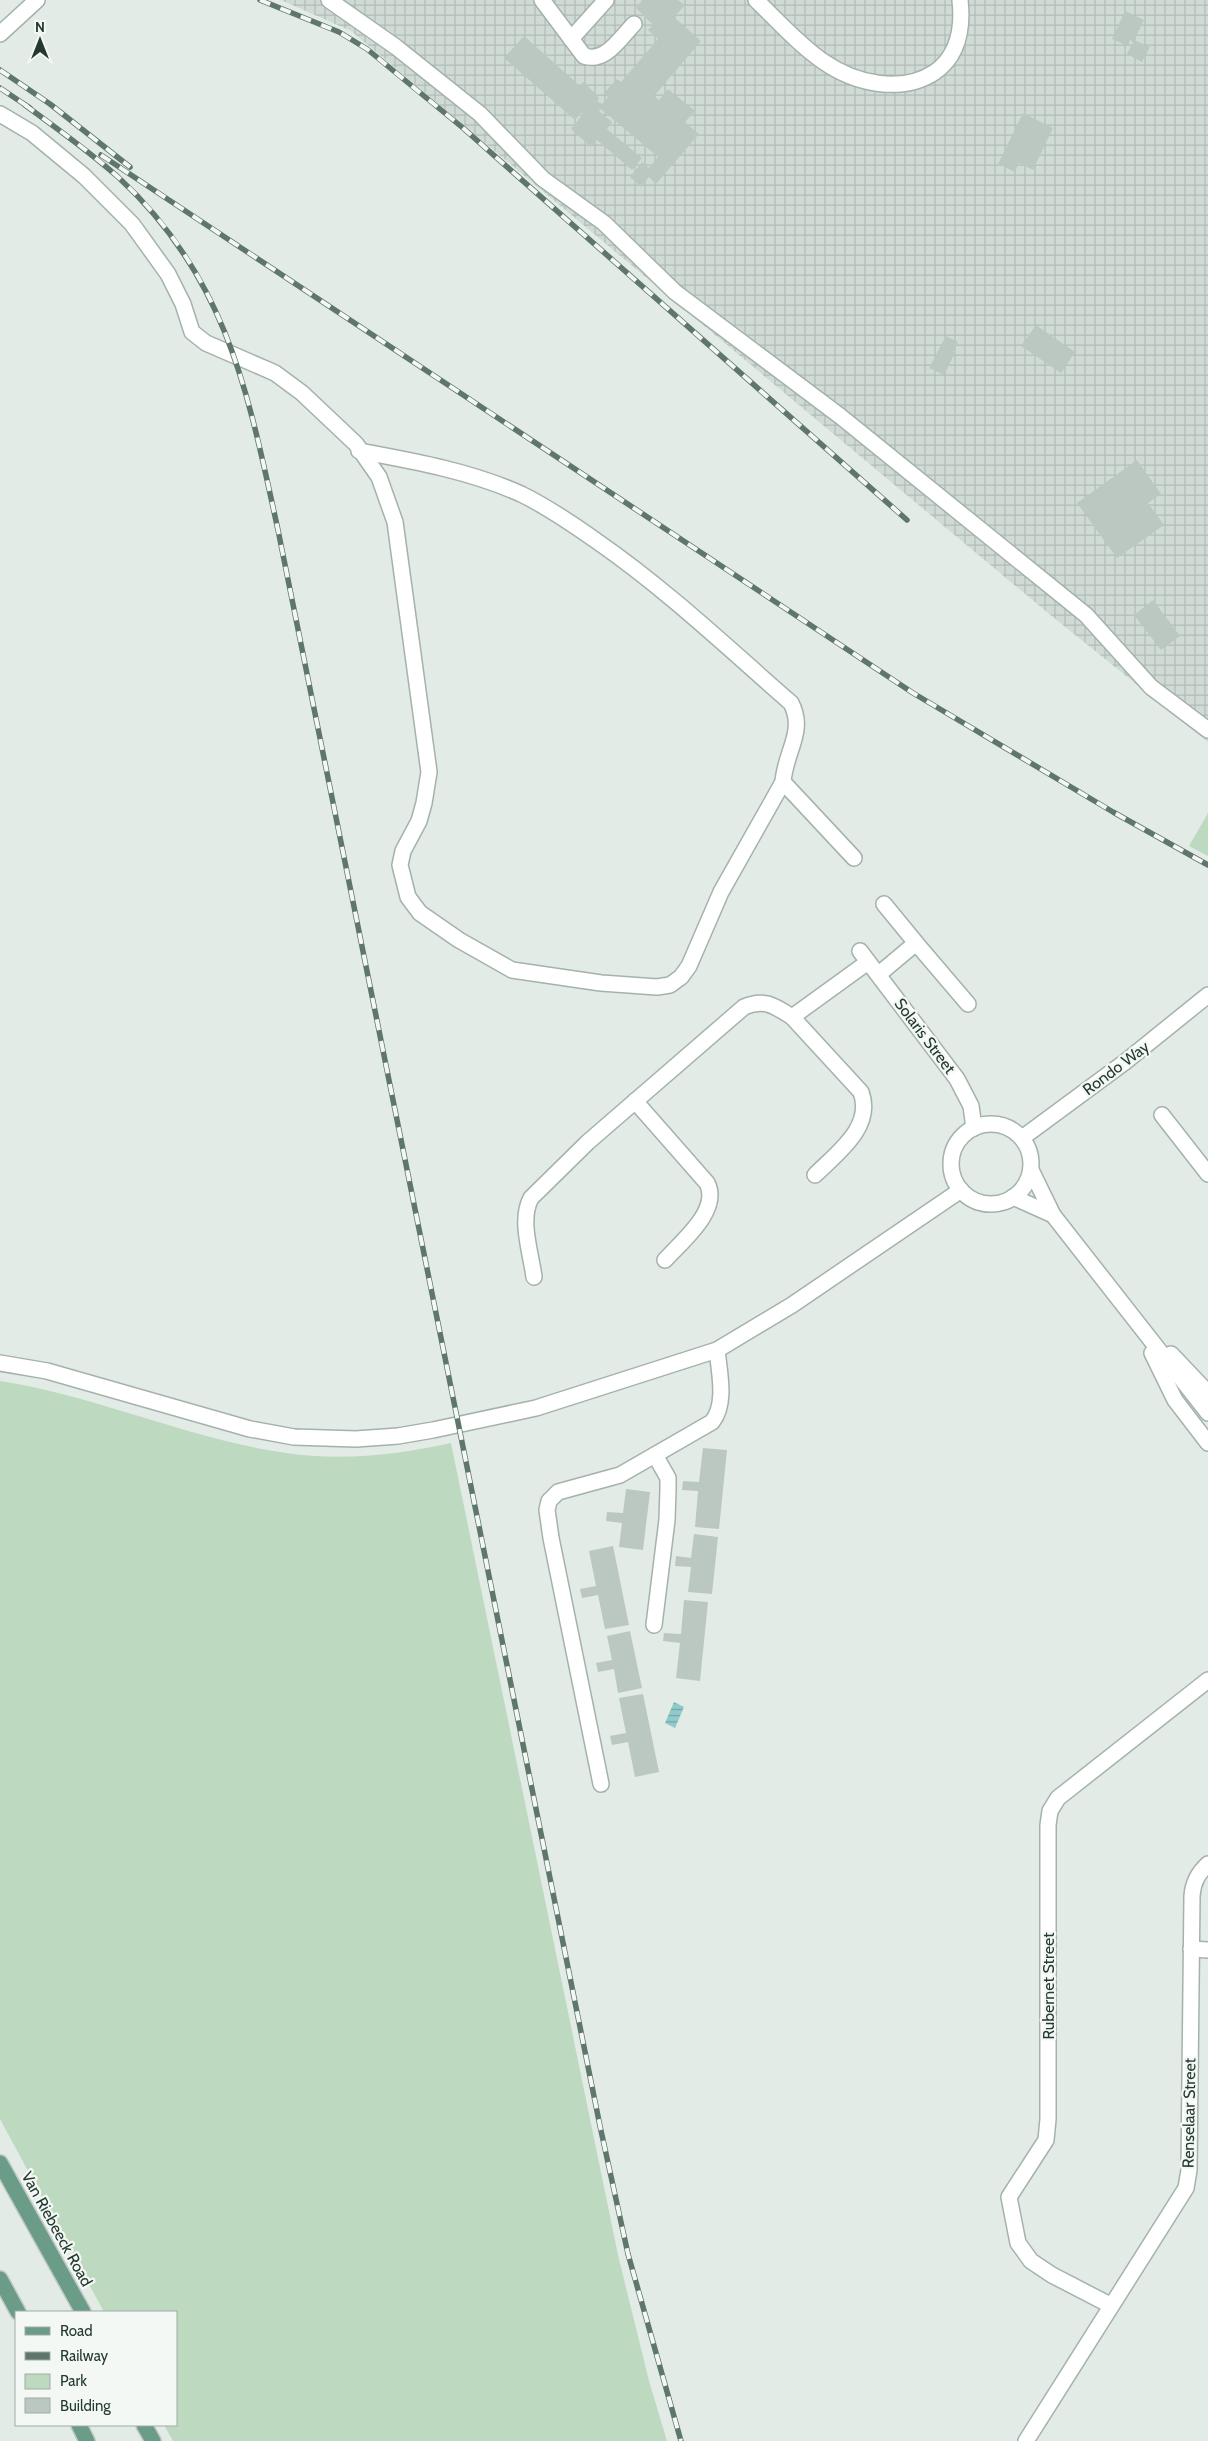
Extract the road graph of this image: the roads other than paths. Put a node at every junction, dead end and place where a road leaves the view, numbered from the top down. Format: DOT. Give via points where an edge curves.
graph roads {
  1 [pos="37,0"];
  2 [pos="330,0"];
  3 [pos="542,0"];
  4 [pos="606,0"];
  5 [pos="756,0"];
  6 [pos="960,0"];
  7 [pos="634,24"];
  8 [pos="0,34"];
  9 [pos="571,39"];
  10 [pos="0,114"];
  11 [pos="359,451"];
  12 [pos="1208,730"];
  13 [pos="783,782"];
  14 [pos="854,858"];
  15 [pos="884,904"];
  16 [pos="916,943"];
  17 [pos="878,974"];
  18 [pos="1208,995"];
  19 [pos="968,1004"];
  20 [pos="792,1017"];
  21 [pos="635,1101"];
  22 [pos="1162,1115"];
  23 [pos="974,1128"];
  24 [pos="1022,1138"];
  25 [pos="1031,1170"];
  26 [pos="1208,1174"];
  27 [pos="814,1175"];
  28 [pos="961,1190"];
  29 [pos="1013,1197"];
  30 [pos="1053,1215"];
  31 [pos="665,1260"];
  32 [pos="534,1277"];
  33 [pos="1142,1328"];
  34 [pos="717,1350"];
  35 [pos="0,1363"];
  36 [pos="1208,1393"];
  37 [pos="1208,1413"];
  38 [pos="1208,1443"];
  39 [pos="655,1456"];
  40 [pos="654,1626"];
  41 [pos="1208,1680"];
  42 [pos="601,1784"];
  43 [pos="1208,1864"];
  44 [pos="1191,1950"];
  45 [pos="1208,1950"];
  46 [pos="0,2163"];
  47 [pos="0,2279"];
  48 [pos="1110,2305"];
  49 [pos="17,2311"];
  50 [pos="82,2311"];
  51 [pos="79,2426"];
  52 [pos="145,2426"];
  53 [pos="87,2441"];
  54 [pos="153,2441"];
  55 [pos="1026,2441"];
  1 -- 8 [label="street"];
  2 -- 12 [label="street" via="396,47 480,114 543,180 604,223 674,292 840,416 1086,614 1151,687"];
  3 -- 9 [label="street"];
  4 -- 9 [label="street"];
  5 -- 6 [label="street" via="825,62 853,76 882,85 906,84 927,77 945,65 957,47"];
  7 -- 9 [label="street" via="602,57 584,56"];
  10 -- 11 [label="street" via="32,133 84,176 132,224 168,274 192,332 206,343 276,372 335,423"];
  11 -- 13 [label="street" via="417,462 521,494 621,558 791,702 798,715 798,730 786,762"];
  11 -- 13 [label="street" via="379,477 395,522 429,772 419,821 403,851 400,866 408,897 420,913 512,970 601,983 670,985 681,977 696,955 700,938 721,892"];
  13 -- 14 [label="street"];
  15 -- 16 [label="street"];
  16 -- 17 [label="street"];
  16 -- 19 [label="street"];
  17 -- 20 [label="street, Solaris Street" via="864,956"];
  17 -- 23 [label="street, Solaris Street" via="957,1079 971,1106"];
  18 -- 24 [label="street, Rondo Way" via="1125,1062"];
  20 -- 21 [label="street" via="763,1003 744,1007"];
  20 -- 27 [label="street" via="861,1092 864,1101 863,1116 853,1137"];
  21 -- 31 [label="street" via="707,1183 712,1196 708,1210"];
  21 -- 32 [label="street" via="531,1198 526,1214"];
  22 -- 26 [label="street"];
  23 -- 24 [label="street" via="1005,1126"];
  23 -- 28 [label="street" via="958,1142 953,1156 952,1171"];
  24 -- 25 [label="street" via="1031,1156"];
  25 -- 29 [label="street" via="1025,1186"];
  25 -- 30 [label="street"];
  28 -- 29 [label="street" via="988,1204"];
  28 -- 34 [label="street" via="792,1305"];
  29 -- 30 [label="street"];
  30 -- 33 [label="street"];
  33 -- 36 [label="street"];
  33 -- 37 [label="street"];
  33 -- 38 [label="street" via="1175,1400"];
  34 -- 35 [label="street" via="536,1408 398,1436 356,1439 294,1437 250,1429 47,1371"];
  34 -- 39 [label="street" via="719,1414 712,1422"];
  39 -- 40 [label="street" via="668,1478 668,1489"];
  39 -- 42 [label="street" via="620,1475 558,1492 549,1501 547,1510"];
  41 -- 48 [label="street, Rubernet Street" via="1058,1798 1050,1810 1046,2140 1009,2197 1010,2208 1018,2243 1031,2261"];
  43 -- 44 [label="street, Renselaar Street" via="1193,1885"];
  44 -- 45 [label="street"];
  44 -- 48 [label="street, Renselaar Street" via="1189,2170 1186,2188"];
  46 -- 50 [label="main road, Van Riebeeck Road"];
  47 -- 49 [label="main road"];
  48 -- 55 [label="street, Renselaar Street"];
  51 -- 53 [label="main road"];
  52 -- 54 [label="main road"];
}
